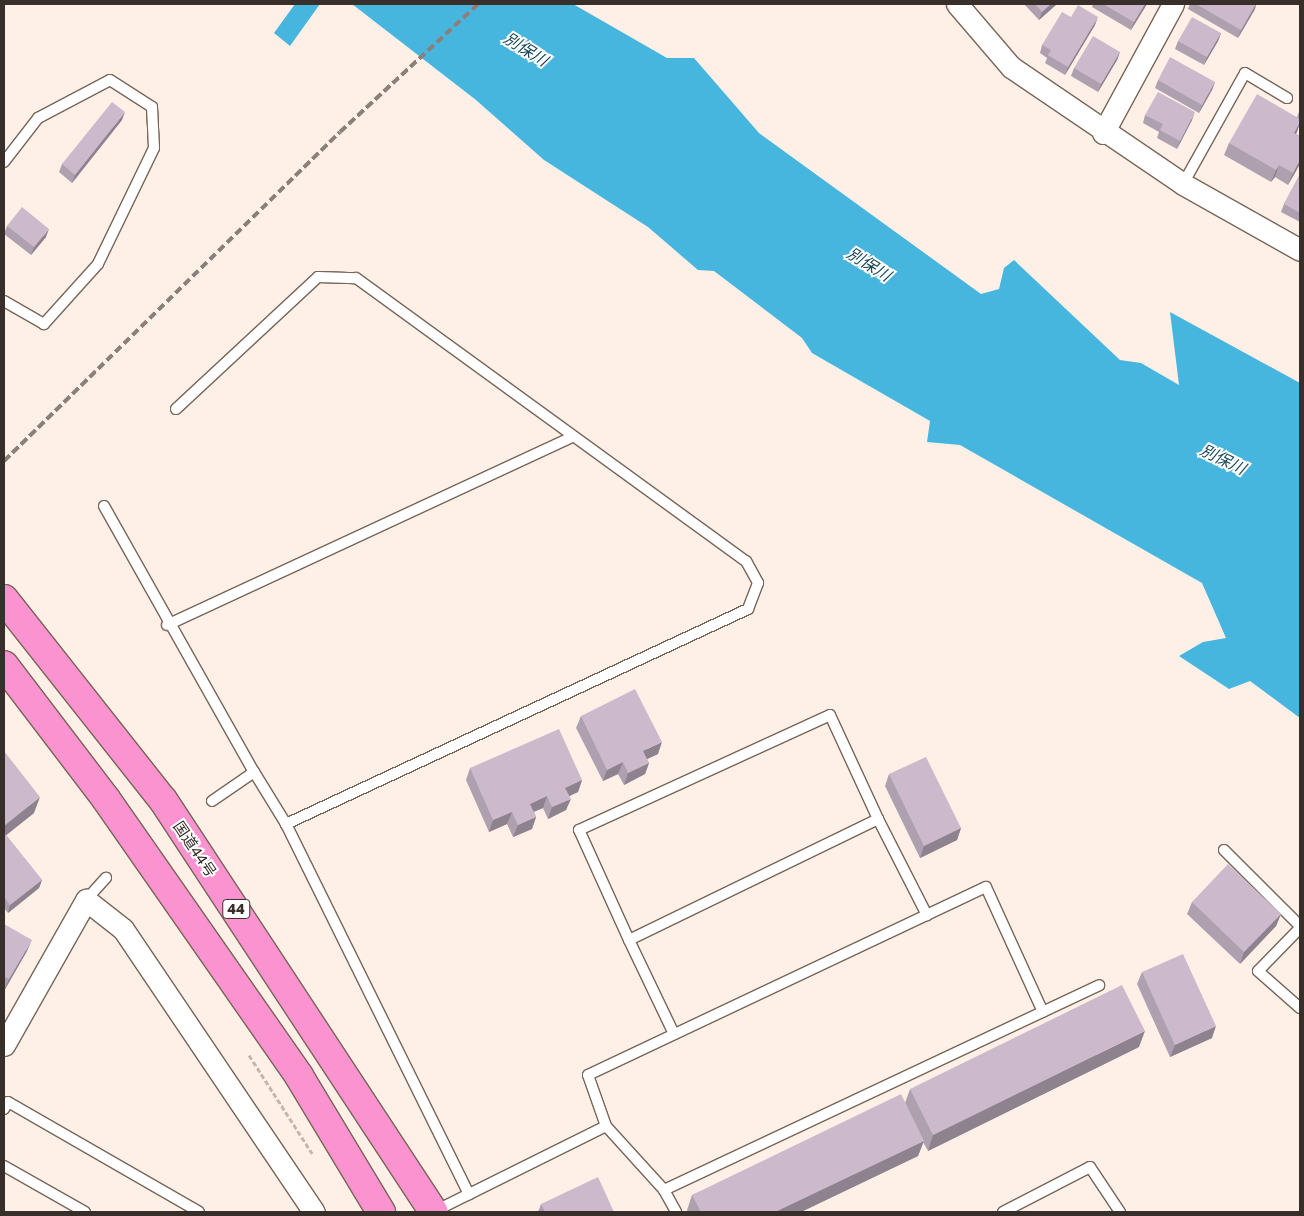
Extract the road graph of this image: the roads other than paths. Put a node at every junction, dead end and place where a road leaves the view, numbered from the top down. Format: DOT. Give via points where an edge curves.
graph roads {
  1 [pos="1173,4"];
  2 [pos="960,5"];
  3 [pos="1287,98"];
  4 [pos="1103,133"];
  5 [pos="4,162"];
  6 [pos="1183,184"];
  7 [pos="1300,250"];
  8 [pos="4,301"];
  9 [pos="176,409"];
  10 [pos="570,438"];
  11 [pos="104,506"];
  12 [pos="12,609"];
  13 [pos="168,625"];
  14 [pos="4,665"];
  15 [pos="254,772"];
  16 [pos="212,801"];
  17 [pos="878,819"];
  18 [pos="286,824"];
  19 [pos="1224,850"];
  20 [pos="106,878"];
  21 [pos="86,900"];
  22 [pos="927,915"];
  23 [pos="1300,927"];
  24 [pos="629,940"];
  25 [pos="1099,985"];
  26 [pos="1300,1008"];
  27 [pos="1042,1012"];
  28 [pos="674,1034"];
  29 [pos="4,1046"];
  30 [pos="4,1109"];
  31 [pos="606,1126"];
  32 [pos="4,1166"];
  33 [pos="664,1190"];
  34 [pos="469,1194"];
  35 [pos="85,1212"];
  36 [pos="199,1212"];
  37 [pos="314,1212"];
  38 [pos="382,1212"];
  39 [pos="434,1212"];
  40 [pos="676,1212"];
  41 [pos="1003,1212"];
  42 [pos="1120,1212"];
  1 -- 4 [label="street"];
  2 -- 4 [label="street" via="1011,67"];
  3 -- 6 [label="lane" via="1245,73"];
  4 -- 6 [label="street"];
  5 -- 8 [label="lane" via="38,118 110,80 152,108 154,148 98,264 44,324"];
  6 -- 7 [label="street"];
  9 -- 10 [label="lane" via="318,277 356,278"];
  10 -- 13 [label="lane"];
  10 -- 18 [label="lane" via="746,561 758,582 748,609"];
  11 -- 13 [label="lane"];
  12 -- 39 [label="highway, 国道44号 / 44" via="163,800"];
  13 -- 15 [label="lane"];
  14 -- 38 [label="highway" via="106,799 299,1076"];
  15 -- 16 [label="lane"];
  15 -- 18 [label="lane"];
  17 -- 22 [label="lane"];
  17 -- 24 [label="lane"];
  17 -- 24 [label="lane" via="830,715 579,830"];
  18 -- 34 [label="lane"];
  19 -- 23 [label="lane"];
  20 -- 21 [label="lane"];
  21 -- 29 [label="street"];
  21 -- 37 [label="street" via="123,929"];
  22 -- 27 [label="lane" via="986,887"];
  22 -- 28 [label="lane"];
  23 -- 26 [label="lane" via="1258,971"];
  24 -- 28 [label="lane"];
  25 -- 27 [label="lane"];
  27 -- 33 [label="lane"];
  28 -- 31 [label="lane" via="588,1075"];
  30 -- 36 [label="lane" via="8,1102"];
  31 -- 33 [label="lane"];
  31 -- 34 [label="lane"];
  32 -- 35 [label="lane"];
  33 -- 40 [label="lane"];
  34 -- 39 [label="lane"];
  41 -- 42 [label="lane" via="1090,1167"];
}
